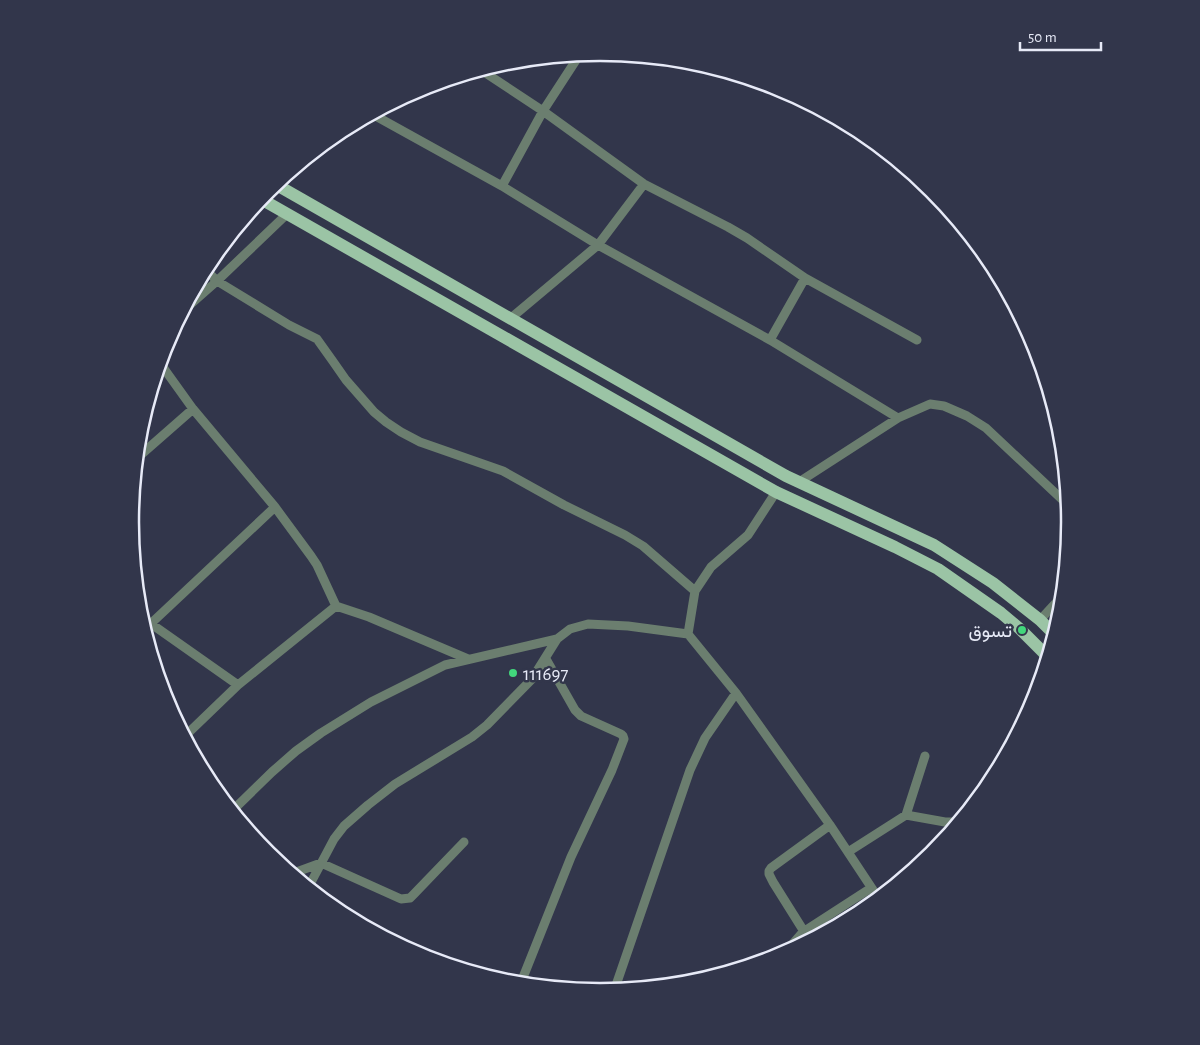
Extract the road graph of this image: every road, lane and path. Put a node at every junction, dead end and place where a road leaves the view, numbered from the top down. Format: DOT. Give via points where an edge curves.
graph roads {
  1 [pos="575,62"];
  2 [pos="489,75"];
  3 [pos="543,111"];
  4 [pos="379,118"];
  5 [pos="644,184"];
  6 [pos="502,186"];
  7 [pos="283,188"];
  8 [pos="267,203"];
  9 [pos="287,214"];
  10 [pos="598,245"];
  11 [pos="211,275"];
  12 [pos="805,278"];
  13 [pos="217,281"];
  14 [pos="197,298"];
  15 [pos="511,318"];
  16 [pos="770,340"];
  17 [pos="917,340"];
  18 [pos="165,370"];
  19 [pos="193,409"];
  20 [pos="898,418"];
  21 [pos="145,451"];
  22 [pos="800,482"];
  23 [pos="776,492"];
  24 [pos="1060,498"];
  25 [pos="275,507"];
  26 [pos="695,592"];
  27 [pos="1053,605"];
  28 [pos="336,606"];
  29 [pos="1040,620"];
  30 [pos="150,624"];
  31 [pos="1049,629"];
  32 [pos="152,630"];
  33 [pos="688,634"];
  34 [pos="557,639"];
  35 [pos="1043,652"];
  36 [pos="546,659"];
  37 [pos="468,660"];
  38 [pos="238,685"];
  39 [pos="736,692"];
  40 [pos="189,732"];
  41 [pos="925,756"];
  42 [pos="237,806"];
  43 [pos="906,815"];
  44 [pos="951,822"];
  45 [pos="830,825"];
  46 [pos="464,842"];
  47 [pos="848,852"];
  48 [pos="320,864"];
  49 [pos="299,871"];
  50 [pos="311,882"];
  51 [pos="872,888"];
  52 [pos="875,892"];
  53 [pos="803,932"];
  54 [pos="806,935"];
  55 [pos="796,940"];
  56 [pos="523,977"];
  57 [pos="617,983"];
  1 -- 3 [label="street"];
  2 -- 3 [label="street"];
  3 -- 5 [label="street"];
  3 -- 6 [label="street"];
  4 -- 6 [label="street"];
  5 -- 10 [label="street"];
  5 -- 12 [label="street" via="741,234"];
  6 -- 10 [label="street"];
  7 -- 15 [label="main road"];
  8 -- 9 [label="main road"];
  9 -- 13 [label="street"];
  9 -- 23 [label="main road"];
  10 -- 15 [label="street"];
  10 -- 16 [label="street"];
  11 -- 13 [label="street"];
  12 -- 16 [label="street"];
  12 -- 17 [label="street"];
  13 -- 14 [label="street"];
  13 -- 26 [label="street" via="317,339 346,380 386,422 420,442 503,471 564,506 625,535 643,546"];
  15 -- 22 [label="main road"];
  16 -- 20 [label="street"];
  18 -- 19 [label="street"];
  19 -- 21 [label="street"];
  19 -- 25 [label="street"];
  20 -- 22 [label="street"];
  20 -- 24 [label="street" via="930,404 968,416 986,428"];
  22 -- 29 [label="main road" via="934,545 993,583"];
  23 -- 26 [label="street" via="748,535 712,567"];
  23 -- 35 [label="main road" via="938,570 1001,613"];
  25 -- 28 [label="street" via="317,565"];
  25 -- 30 [label="street"];
  26 -- 33 [label="street"];
  27 -- 29 [label="street"];
  28 -- 37 [label="street"];
  28 -- 38 [label="street"];
  29 -- 31 [label="main road"];
  32 -- 38 [label="street"];
  33 -- 34 [label="street" via="588,624 570,629"];
  33 -- 39 [label="street"];
  34 -- 36 [label="street"];
  34 -- 37 [label="street"];
  36 -- 48 [label="street" via="532,679 487,725 395,784 344,826"];
  36 -- 56 [label="street" via="575,710 581,716 621,734 624,739 571,857"];
  37 -- 42 [label="street" via="432,671 371,702 321,733 296,751"];
  38 -- 40 [label="street"];
  39 -- 45 [label="street"];
  39 -- 57 [label="street" via="705,738 690,770"];
  41 -- 43 [label="street"];
  43 -- 44 [label="street"];
  43 -- 47 [label="street"];
  45 -- 47 [label="street"];
  45 -- 53 [label="street" via="769,871"];
  46 -- 48 [label="street" via="410,898 401,899"];
  47 -- 51 [label="street"];
  48 -- 49 [label="street"];
  48 -- 50 [label="street"];
  51 -- 52 [label="street"];
  51 -- 53 [label="street"];
  53 -- 54 [label="street"];
  53 -- 55 [label="street"];
}
